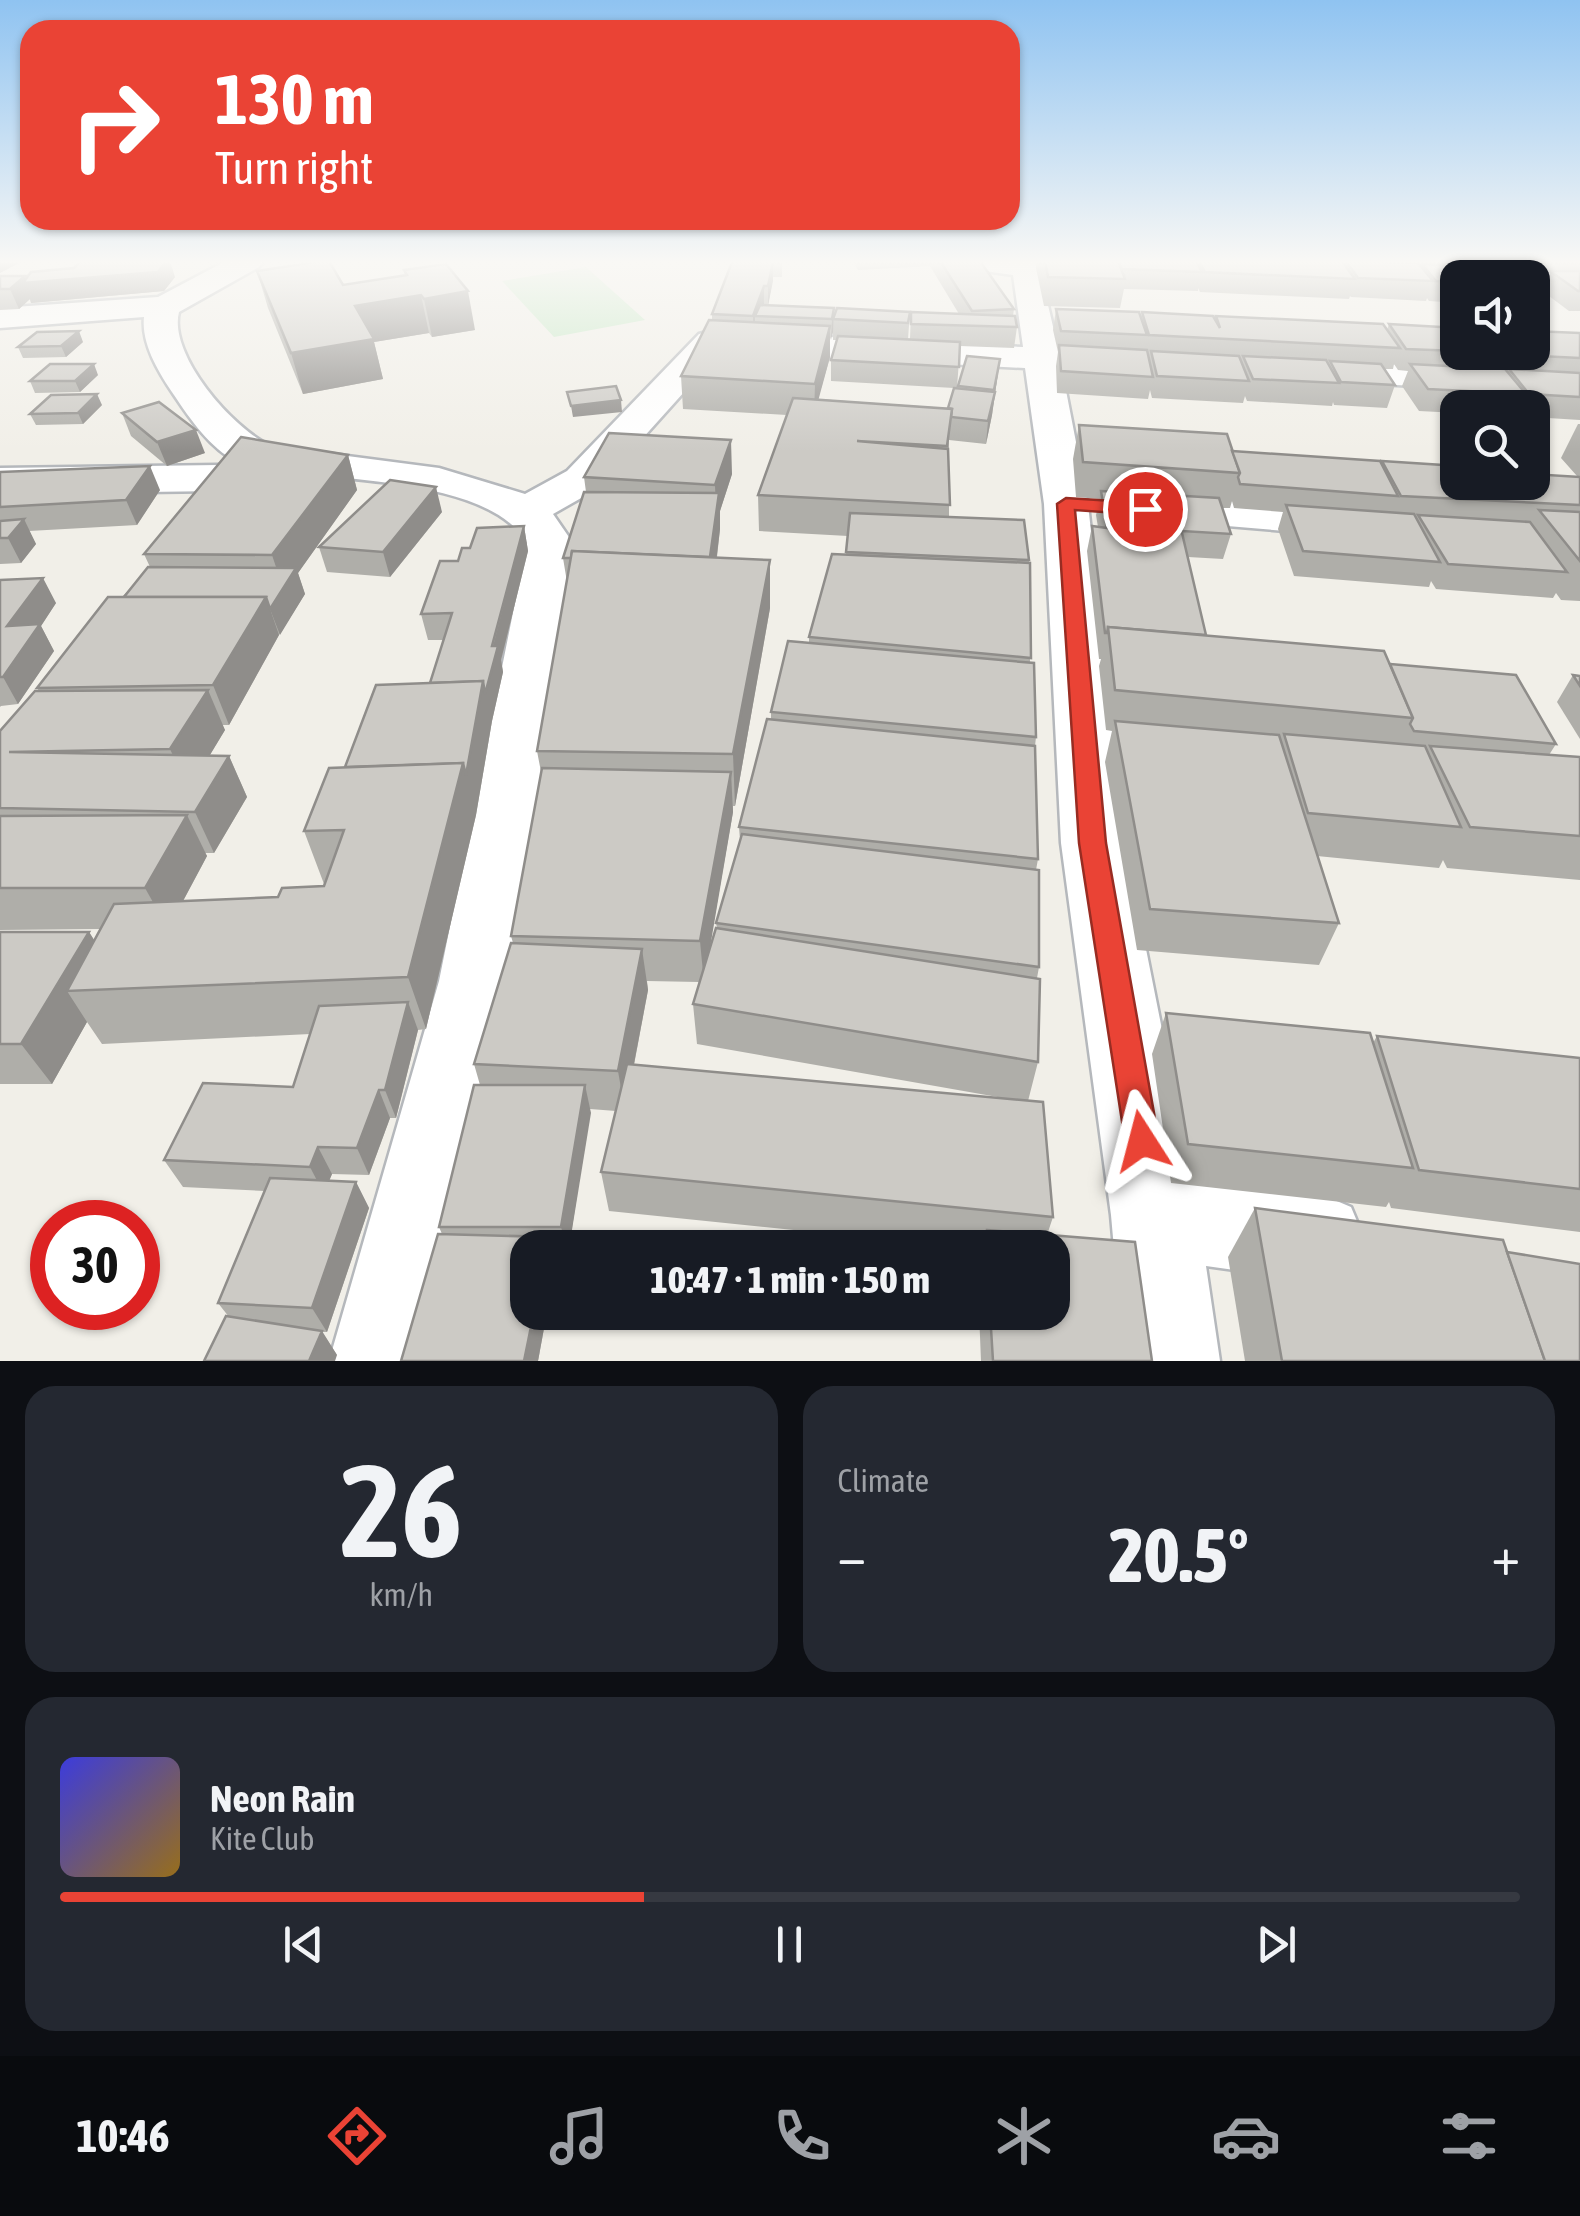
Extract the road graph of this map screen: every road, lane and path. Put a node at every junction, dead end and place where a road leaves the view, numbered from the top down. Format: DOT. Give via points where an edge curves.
graph roads {
  1 [pos="159,325"];
  2 [pos="1036,325"];
  3 [pos="1042,358"];
  4 [pos="1120,362"];
  5 [pos="1276,370"];
  6 [pos="1580,384"];
  7 [pos="236,466"];
  8 [pos="0,481"];
  9 [pos="1066,504"];
  10 [pos="523,511"];
  11 [pos="182,526"];
  12 [pos="1402,526"];
  13 [pos="1155,1215"];
  14 [pos="1387,1248"];
  15 [pos="377,1361"];
  16 [pos="1172,1361"];
  1 -- 7 [label="street" via="184,387"];
  2 -- 3 [label="street"];
  3 -- 4 [label="street"];
  3 -- 9 [label="street"];
  3 -- 10 [label="street" via="711,341 582,480"];
  5 -- 6 [label="street"];
  7 -- 8 [label="street"];
  7 -- 10 [label="street" via="475,490"];
  7 -- 11 [label="street"];
  9 -- 12 [label="street"];
  9 -- 13 [label="street" via="1111,747 1092,843"];
  10 -- 15 [label="street" via="550,543 506,822 476,981"];
  13 -- 14 [label="street"];
  13 -- 16 [label="street"];
}
